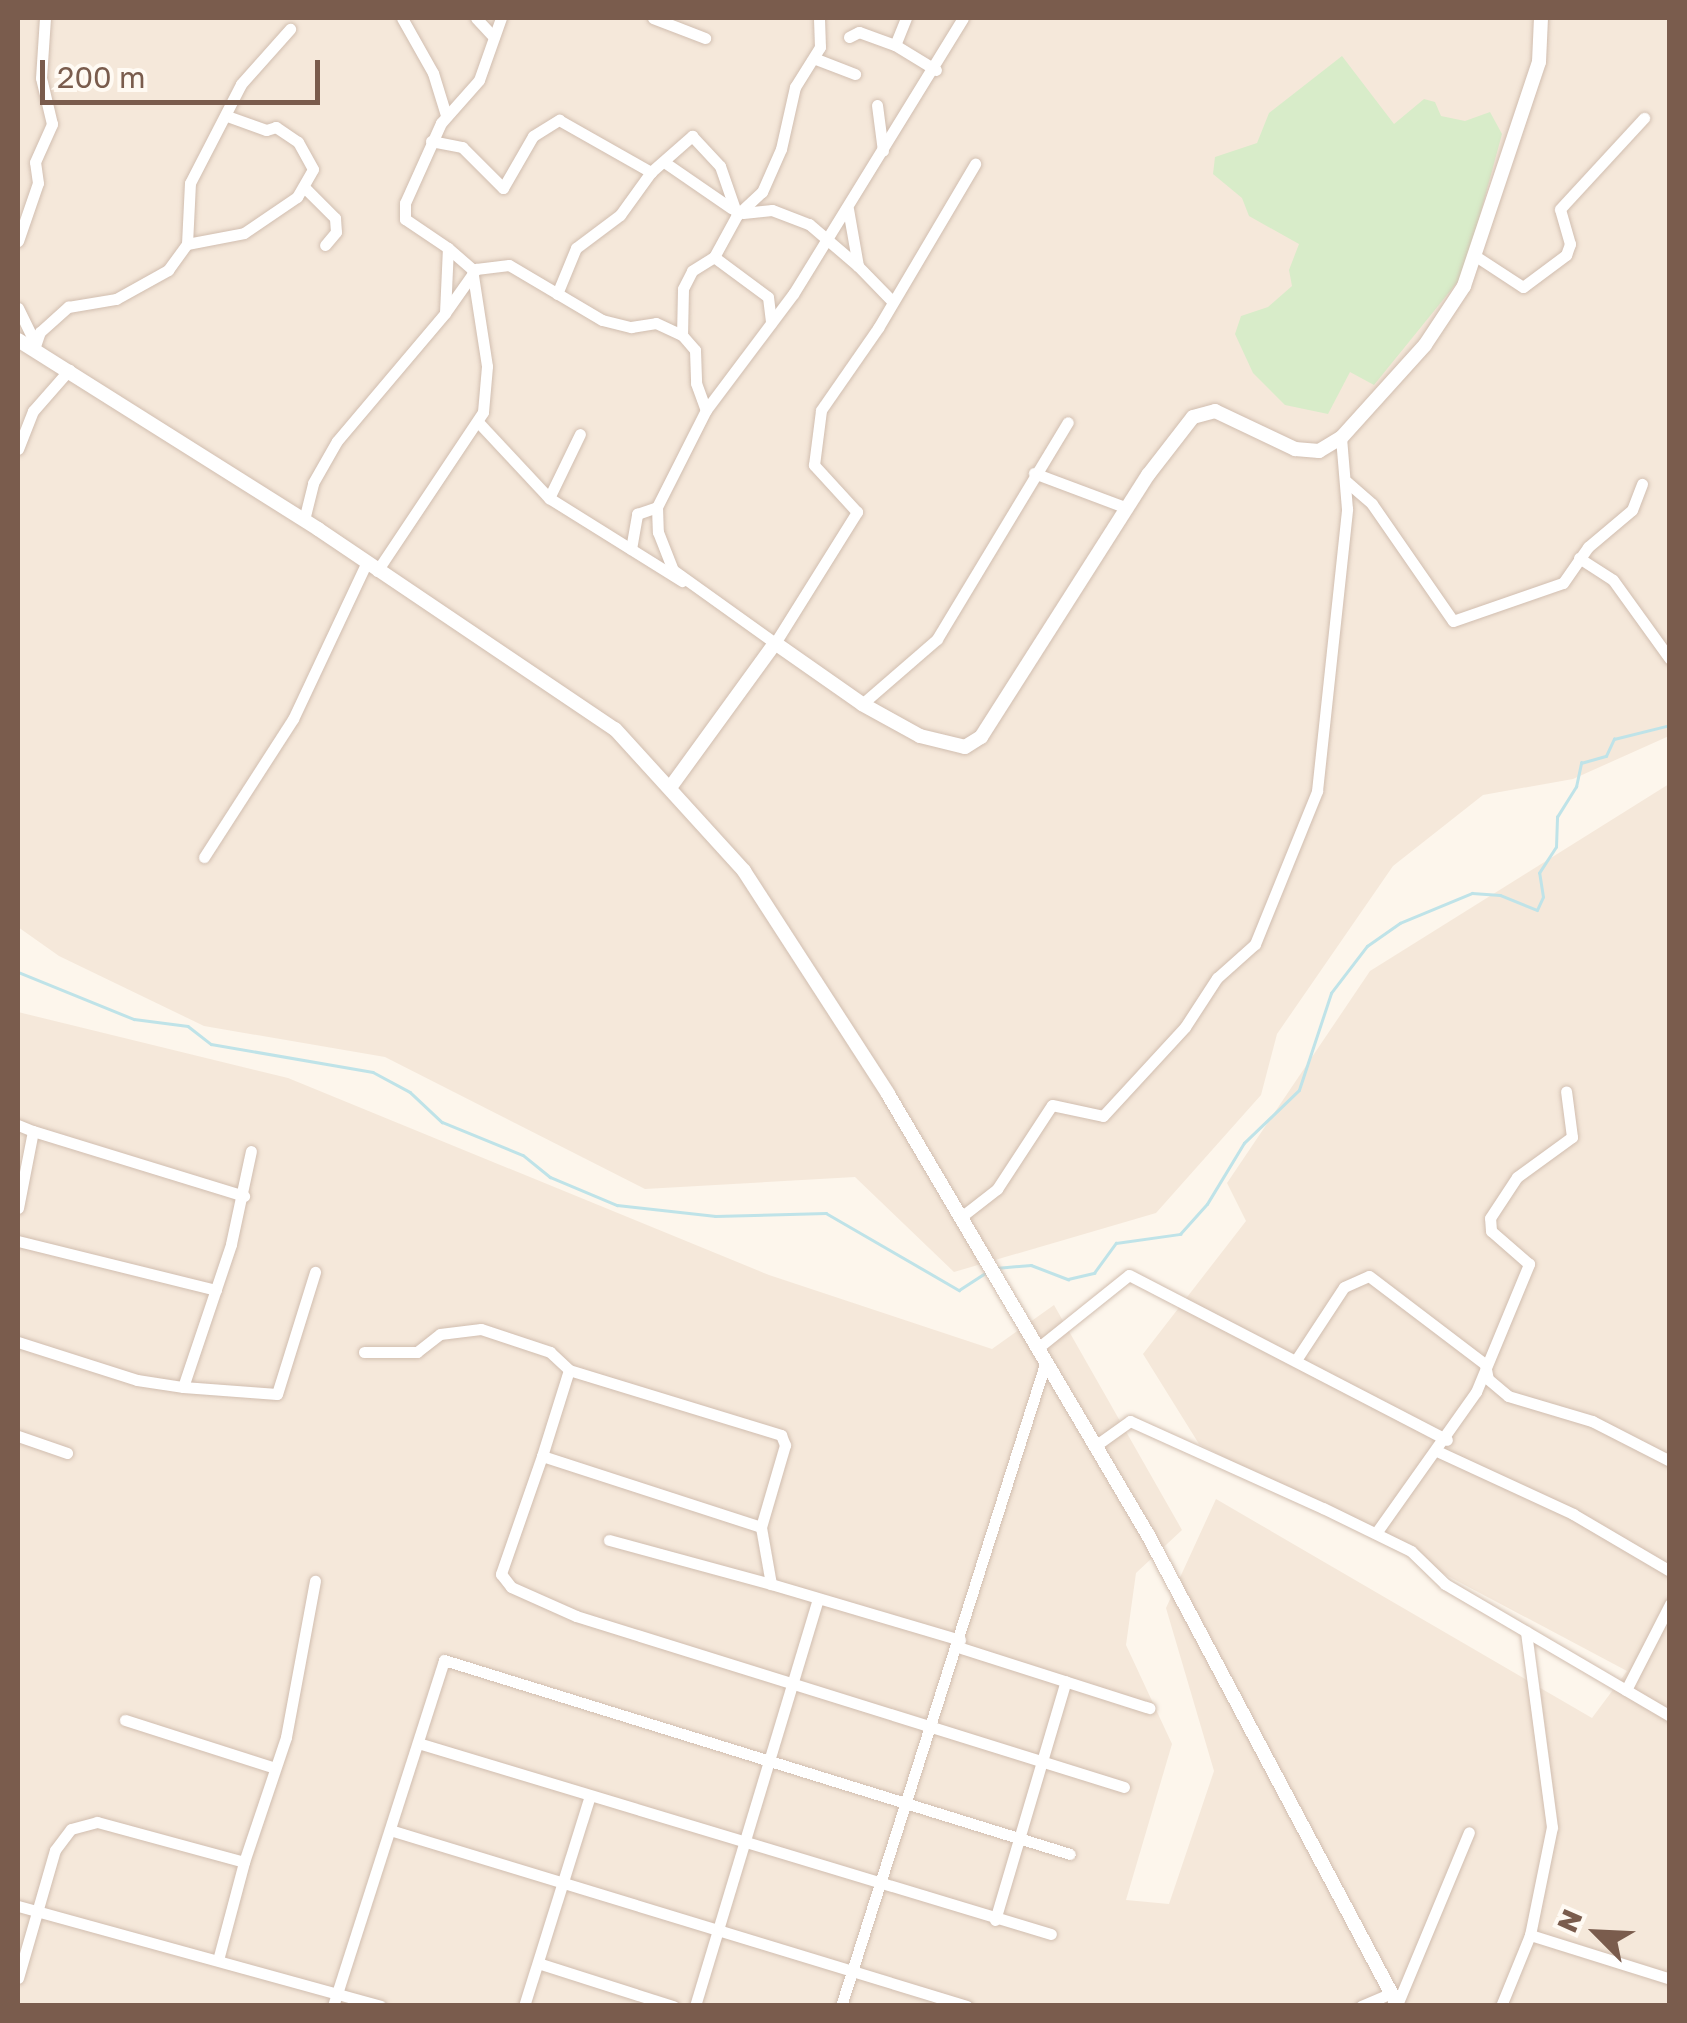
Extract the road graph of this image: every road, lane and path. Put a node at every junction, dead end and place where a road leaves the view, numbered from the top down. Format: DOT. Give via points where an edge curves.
graph roads {
  1 [pos="45,18"];
  2 [pos="402,18"];
  3 [pos="476,18"];
  4 [pos="501,18"];
  5 [pos="654,18"];
  6 [pos="819,18"];
  7 [pos="906,18"];
  8 [pos="963,18"];
  9 [pos="1541,18"];
  10 [pos="688,23"];
  11 [pos="290,30"];
  12 [pos="494,37"];
  13 [pos="849,37"];
  14 [pos="705,38"];
  15 [pos="894,44"];
  16 [pos="816,59"];
  17 [pos="936,70"];
  18 [pos="856,74"];
  19 [pos="877,106"];
  20 [pos="446,115"];
  21 [pos="226,116"];
  22 [pos="1644,118"];
  23 [pos="431,141"];
  24 [pos="884,151"];
  25 [pos="667,164"];
  26 [pos="975,164"];
  27 [pos="651,172"];
  28 [pos="304,187"];
  29 [pos="848,205"];
  30 [pos="736,212"];
  31 [pos="18,241"];
  32 [pos="825,241"];
  33 [pos="187,244"];
  34 [pos="325,245"];
  35 [pos="448,248"];
  36 [pos="714,256"];
  37 [pos="1476,257"];
  38 [pos="858,266"];
  39 [pos="472,279"];
  40 [pos="444,287"];
  41 [pos="464,294"];
  42 [pos="557,294"];
  43 [pos="892,301"];
  44 [pos="18,308"];
  45 [pos="445,313"];
  46 [pos="772,323"];
  47 [pos="682,334"];
  48 [pos="18,340"];
  49 [pos="34,346"];
  50 [pos="69,370"];
  51 [pos="706,410"];
  52 [pos="1068,422"];
  53 [pos="479,423"];
  54 [pos="580,434"];
  55 [pos="1341,438"];
  56 [pos="18,449"];
  57 [pos="1034,473"];
  58 [pos="1346,482"];
  59 [pos="1642,484"];
  60 [pos="549,498"];
  61 [pos="657,507"];
  62 [pos="1127,508"];
  63 [pos="304,520"];
  64 [pos="631,549"];
  65 [pos="1579,558"];
  66 [pos="667,559"];
  67 [pos="372,568"];
  68 [pos="656,570"];
  69 [pos="684,581"];
  70 [pos="775,643"];
  71 [pos="1670,658"];
  72 [pos="862,704"];
  73 [pos="672,785"];
  74 [pos="204,856"];
  75 [pos="1566,1091"];
  76 [pos="18,1126"];
  77 [pos="33,1131"];
  78 [pos="252,1151"];
  79 [pos="244,1196"];
  80 [pos="18,1208"];
  81 [pos="960,1217"];
  82 [pos="18,1241"];
  83 [pos="315,1272"];
  84 [pos="216,1290"];
  85 [pos="18,1342"];
  86 [pos="1039,1348"];
  87 [pos="364,1352"];
  88 [pos="1296,1360"];
  89 [pos="1045,1364"];
  90 [pos="1485,1364"];
  91 [pos="569,1370"];
  92 [pos="183,1387"];
  93 [pos="18,1436"];
  94 [pos="1447,1440"];
  95 [pos="1095,1446"];
  96 [pos="1438,1452"];
  97 [pos="67,1453"];
  98 [pos="542,1456"];
  99 [pos="1670,1461"];
  100 [pos="761,1527"];
  101 [pos="1376,1533"];
  102 [pos="609,1540"];
  103 [pos="1670,1571"];
  104 [pos="315,1581"];
  105 [pos="770,1584"];
  106 [pos="817,1601"];
  107 [pos="1670,1604"];
  108 [pos="1526,1632"];
  109 [pos="959,1644"];
  110 [pos="1066,1681"];
  111 [pos="792,1684"];
  112 [pos="1626,1690"];
  113 [pos="1149,1708"];
  114 [pos="1670,1716"];
  115 [pos="125,1720"];
  116 [pos="931,1724"];
  117 [pos="418,1743"];
  118 [pos="1040,1760"];
  119 [pos="769,1761"];
  120 [pos="275,1768"];
  121 [pos="1124,1787"];
  122 [pos="590,1796"];
  123 [pos="905,1803"];
  124 [pos="390,1830"];
  125 [pos="1469,1832"];
  126 [pos="1017,1838"];
  127 [pos="742,1844"];
  128 [pos="1070,1854"];
  129 [pos="244,1862"];
  130 [pos="567,1885"];
  131 [pos="878,1886"];
  132 [pos="18,1906"];
  133 [pos="38,1910"];
  134 [pos="994,1920"];
  135 [pos="715,1930"];
  136 [pos="1051,1934"];
  137 [pos="1530,1934"];
  138 [pos="218,1960"];
  139 [pos="541,1964"];
  140 [pos="852,1970"];
  141 [pos="18,1978"];
  142 [pos="1670,1979"];
  143 [pos="337,1992"];
  144 [pos="1395,2001"];
  145 [pos="333,2006"];
  146 [pos="380,2006"];
  147 [pos="524,2006"];
  148 [pos="673,2006"];
  149 [pos="696,2006"];
  150 [pos="841,2006"];
  151 [pos="967,2006"];
  152 [pos="1361,2006"];
  153 [pos="1502,2006"];
  1 -- 31 [label="street" via="41,78 52,124 35,162 38,183"];
  2 -- 20 [label="street" via="436,79"];
  3 -- 12 [label="street"];
  4 -- 12 [label="street"];
  5 -- 10 [label="street"];
  6 -- 16 [label="street"];
  7 -- 15 [label="street"];
  8 -- 17 [label="street"];
  9 -- 37 [label="street" via="1540,62"];
  10 -- 14 [label="street"];
  11 -- 21 [label="street" via="241,84"];
  12 -- 20 [label="street" via="479,80"];
  13 -- 15 [label="street" via="860,32"];
  15 -- 17 [label="street"];
  16 -- 18 [label="street"];
  16 -- 30 [label="street" via="794,87 781,149 762,192"];
  17 -- 24 [label="street"];
  19 -- 24 [label="street"];
  20 -- 23 [label="street"];
  21 -- 28 [label="street" via="276,128 298,142 314,169"];
  21 -- 33 [label="street" via="190,183"];
  22 -- 37 [label="street" via="1560,209 1570,244 1566,255 1522,287"];
  23 -- 27 [label="street" via="462,147 503,188 533,136 559,120"];
  23 -- 35 [label="street" via="404,212"];
  24 -- 29 [label="street"];
  25 -- 27 [label="street"];
  25 -- 30 [label="street"];
  25 -- 30 [label="street" via="692,136 720,166"];
  26 -- 43 [label="street"];
  27 -- 42 [label="street" via="628,207 576,248"];
  28 -- 33 [label="street" via="244,233"];
  28 -- 34 [label="street" via="334,218 336,232"];
  29 -- 32 [label="street"];
  29 -- 38 [label="street"];
  30 -- 32 [label="street" via="772,210 809,224"];
  30 -- 36 [label="street"];
  32 -- 38 [label="street"];
  32 -- 46 [label="street"];
  33 -- 49 [label="street" via="160,276 116,298 68,307"];
  35 -- 39 [label="street" via="470,262"];
  35 -- 40 [label="street"];
  36 -- 46 [label="street" via="768,296"];
  36 -- 47 [label="street" via="683,288"];
  37 -- 55 [label="street" via="1436,330"];
  38 -- 43 [label="street"];
  39 -- 41 [label="street"];
  39 -- 42 [label="street" via="481,266 508,265"];
  39 -- 53 [label="street" via="487,366"];
  40 -- 41 [label="street"];
  40 -- 45 [label="street"];
  41 -- 45 [label="street"];
  42 -- 47 [label="street" via="617,326 656,323"];
  43 -- 70 [label="street" via="834,385 816,428 814,465 853,504 854,521"];
  44 -- 49 [label="street"];
  45 -- 63 [label="street" via="337,441 314,483"];
  46 -- 51 [label="street"];
  47 -- 51 [label="street" via="695,350"];
  48 -- 49 [label="street"];
  49 -- 50 [label="street"];
  50 -- 56 [label="street" via="34,412"];
  50 -- 63 [label="street"];
  51 -- 61 [label="street"];
  52 -- 57 [label="street"];
  53 -- 60 [label="street"];
  53 -- 67 [label="street"];
  54 -- 60 [label="street"];
  55 -- 58 [label="street"];
  55 -- 62 [label="street" via="1319,451 1294,449 1204,410"];
  57 -- 62 [label="street"];
  57 -- 72 [label="street" via="937,640"];
  58 -- 65 [label="street" via="1372,504 1451,621 1551,591"];
  58 -- 81 [label="street" via="1317,790 1255,944 1218,978 1185,1026 1104,1116 1052,1105 998,1189"];
  59 -- 65 [label="street" via="1632,510"];
  60 -- 64 [label="street"];
  61 -- 64 [label="street" via="637,514"];
  61 -- 66 [label="street"];
  62 -- 72 [label="street" via="981,737 953,746"];
  63 -- 67 [label="street"];
  64 -- 68 [label="street"];
  65 -- 71 [label="street" via="1614,580"];
  66 -- 68 [label="street"];
  66 -- 69 [label="street"];
  67 -- 73 [label="street" via="615,729"];
  67 -- 74 [label="street" via="294,719"];
  68 -- 69 [label="street"];
  69 -- 70 [label="street"];
  70 -- 72 [label="street"];
  70 -- 73 [label="street"];
  73 -- 81 [label="street" via="744,870 821,984"];
  75 -- 90 [label="street" via="1572,1137 1517,1177 1490,1218 1491,1231 1529,1264"];
  76 -- 77 [label="street"];
  77 -- 79 [label="street"];
  77 -- 80 [label="street"];
  78 -- 79 [label="street"];
  79 -- 84 [label="street"];
  81 -- 86 [label="street"];
  82 -- 84 [label="street"];
  83 -- 92 [label="street" via="277,1394"];
  84 -- 92 [label="street"];
  85 -- 92 [label="street" via="137,1380"];
  86 -- 88 [label="street" via="1129,1275"];
  86 -- 89 [label="street"];
  87 -- 91 [label="street" via="417,1352 440,1334 481,1328 550,1352"];
  88 -- 90 [label="street" via="1332,1302 1363,1275"];
  88 -- 94 [label="street"];
  89 -- 95 [label="street"];
  89 -- 109 [label="street"];
  90 -- 94 [label="street"];
  90 -- 99 [label="street" via="1488,1379 1508,1396 1592,1421"];
  91 -- 98 [label="street"];
  91 -- 100 [label="street" via="781,1435 785,1446"];
  93 -- 97 [label="street"];
  94 -- 96 [label="street"];
  95 -- 101 [label="street" via="1134,1422"];
  95 -- 144 [label="street" via="1234,1690"];
  96 -- 101 [label="street"];
  96 -- 103 [label="street" via="1573,1514"];
  98 -- 100 [label="street"];
  98 -- 111 [label="street" via="506,1555 505,1582 576,1616"];
  100 -- 105 [label="street"];
  101 -- 108 [label="street"];
  102 -- 105 [label="street"];
  104 -- 120 [label="street"];
  105 -- 106 [label="street"];
  106 -- 109 [label="street"];
  106 -- 111 [label="street"];
  107 -- 112 [label="street"];
  108 -- 112 [label="street"];
  108 -- 137 [label="street" via="1552,1827"];
  109 -- 110 [label="street"];
  109 -- 116 [label="street"];
  110 -- 113 [label="street"];
  110 -- 118 [label="street"];
  111 -- 116 [label="street"];
  111 -- 119 [label="street"];
  112 -- 114 [label="street"];
  115 -- 120 [label="street"];
  116 -- 118 [label="street"];
  116 -- 123 [label="street"];
  117 -- 119 [label="street" via="444,1660"];
  117 -- 122 [label="street"];
  117 -- 124 [label="street"];
  118 -- 121 [label="street"];
  118 -- 126 [label="street"];
  119 -- 123 [label="street"];
  119 -- 127 [label="street"];
  120 -- 129 [label="street"];
  122 -- 127 [label="street"];
  122 -- 130 [label="street"];
  123 -- 126 [label="street"];
  123 -- 131 [label="street"];
  124 -- 130 [label="street"];
  124 -- 143 [label="street"];
  125 -- 144 [label="street"];
  126 -- 128 [label="street"];
  126 -- 134 [label="street"];
  127 -- 131 [label="street"];
  127 -- 135 [label="street"];
  129 -- 133 [label="street" via="82,1823 63,1834"];
  129 -- 138 [label="street"];
  130 -- 135 [label="street"];
  130 -- 139 [label="street"];
  131 -- 134 [label="street"];
  131 -- 140 [label="street"];
  132 -- 133 [label="street"];
  133 -- 138 [label="street"];
  133 -- 141 [label="street"];
  134 -- 136 [label="street"];
  135 -- 140 [label="street"];
  135 -- 149 [label="street"];
  137 -- 142 [label="street"];
  137 -- 153 [label="street"];
  138 -- 143 [label="street"];
  139 -- 147 [label="street"];
  139 -- 148 [label="street"];
  140 -- 150 [label="street"];
  140 -- 151 [label="street"];
  143 -- 145 [label="street"];
  143 -- 146 [label="street"];
  144 -- 152 [label="street"];
}
